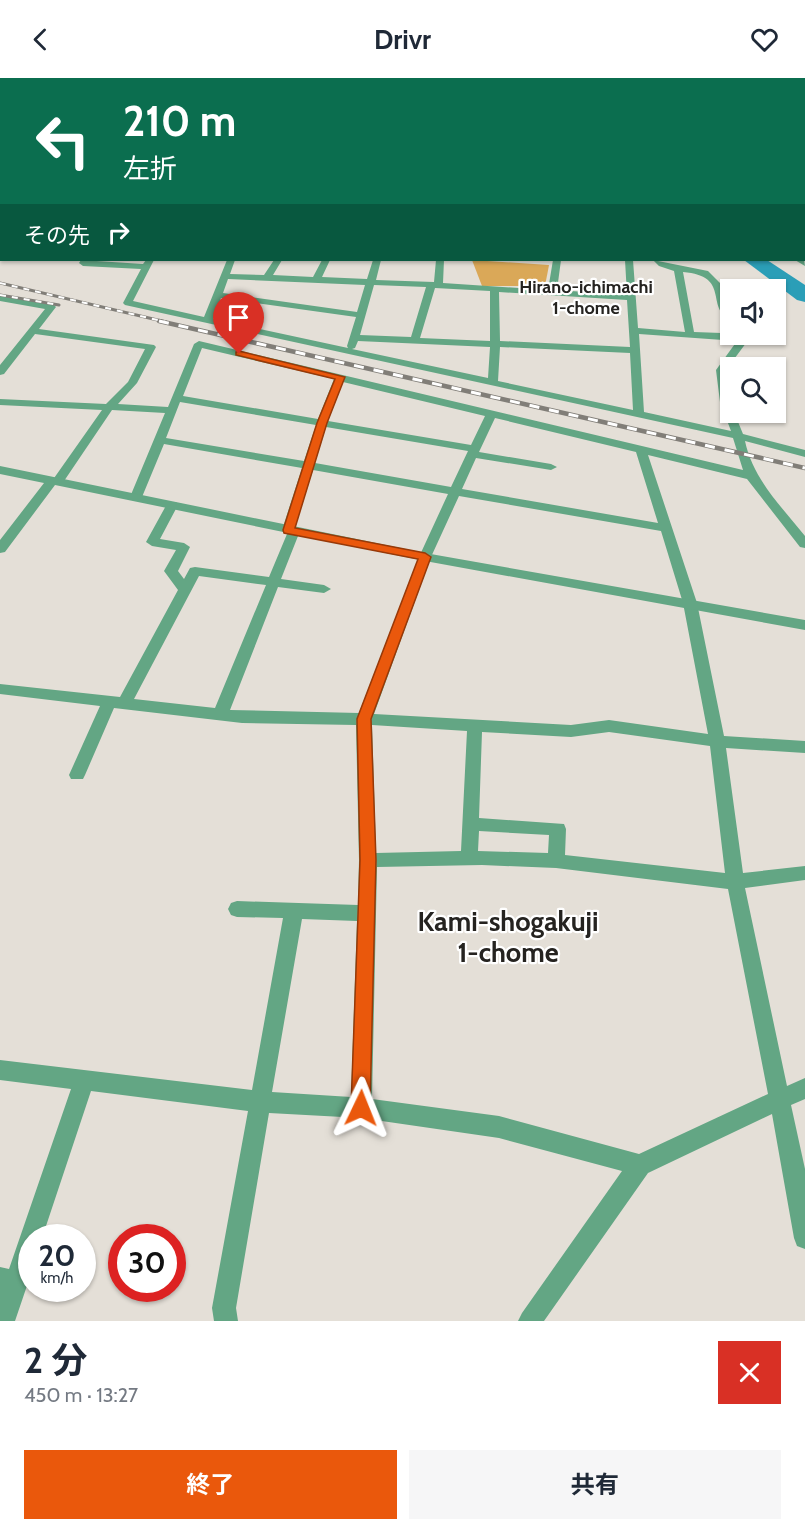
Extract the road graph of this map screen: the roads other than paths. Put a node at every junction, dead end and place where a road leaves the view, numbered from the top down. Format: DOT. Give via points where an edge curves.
graph roads {
  1 [pos="84,261"];
  2 [pos="231,261"];
  3 [pos="277,261"];
  4 [pos="326,261"];
  5 [pos="377,261"];
  6 [pos="440,261"];
  7 [pos="557,261"];
  8 [pos="628,261"];
  9 [pos="658,261"];
  10 [pos="148,263"];
  11 [pos="678,269"];
  12 [pos="224,276"];
  13 [pos="267,278"];
  14 [pos="316,280"];
  15 [pos="369,283"];
  16 [pos="435,285"];
  17 [pos="719,287"];
  18 [pos="494,288"];
  19 [pos="552,292"];
  20 [pos="217,295"];
  21 [pos="0,298"];
  22 [pos="632,298"];
  23 [pos="360,315"];
  24 [pos="208,320"];
  25 [pos="32,331"];
  26 [pos="634,331"];
  27 [pos="690,335"];
  28 [pos="720,336"];
  29 [pos="354,338"];
  30 [pos="415,340"];
  31 [pos="495,343"];
  32 [pos="738,345"];
  33 [pos="635,350"];
  34 [pos="350,352"];
  35 [pos="0,372"];
  36 [pos="340,377"];
  37 [pos="493,384"];
  38 [pos="176,398"];
  39 [pos="0,402"];
  40 [pos="109,408"];
  41 [pos="171,410"];
  42 [pos="491,414"];
  43 [pos="639,414"];
  44 [pos="322,423"];
  45 [pos="738,436"];
  46 [pos="161,440"];
  47 [pos="641,451"];
  48 [pos="474,452"];
  49 [pos="805,454"];
  50 [pos="308,467"];
  51 [pos="551,467"];
  52 [pos="0,470"];
  53 [pos="751,476"];
  54 [pos="55,481"];
  55 [pos="455,493"];
  56 [pos="136,497"];
  57 [pos="172,505"];
  58 [pos="665,528"];
  59 [pos="291,531"];
  60 [pos="805,544"];
  61 [pos="0,549"];
  62 [pos="425,557"];
  63 [pos="273,583"];
  64 [pos="324,589"];
  65 [pos="185,590"];
  66 [pos="690,603"];
  67 [pos="805,625"];
  68 [pos="0,689"];
  69 [pos="117,703"];
  70 [pos="220,715"];
  71 [pos="364,719"];
  72 [pos="475,726"];
  73 [pos="717,741"];
  74 [pos="805,747"];
  75 [pos="77,775"];
  76 [pos="471,824"];
  77 [pos="469,858"];
  78 [pos="368,860"];
  79 [pos="556,861"];
  80 [pos="805,873"];
  81 [pos="735,882"];
  82 [pos="237,909"];
  83 [pos="294,910"];
  84 [pos="367,913"];
  85 [pos="0,1070"];
  86 [pos="84,1080"];
  87 [pos="805,1089"];
  88 [pos="778,1101"];
  89 [pos="262,1102"];
  90 [pos="361,1108"];
  91 [pos="640,1165"];
  92 [pos="800,1180"];
  93 [pos="805,1238"];
  94 [pos="8,1281"];
  95 [pos="3,1321"];
  96 [pos="226,1321"];
  97 [pos="530,1321"];
  1 -- 10 [label="street"];
  2 -- 12 [label="street"];
  3 -- 13 [label="street"];
  4 -- 14 [label="street"];
  5 -- 15 [label="street"];
  6 -- 16 [label="street"];
  7 -- 19 [label="street"];
  8 -- 22 [label="street"];
  9 -- 11 [label="street"];
  10 -- 24 [label="street" via="128,303"];
  11 -- 17 [label="street" via="705,273"];
  11 -- 27 [label="street"];
  12 -- 13 [label="street"];
  12 -- 20 [label="street"];
  13 -- 14 [label="street"];
  14 -- 15 [label="street"];
  15 -- 16 [label="street"];
  15 -- 23 [label="street"];
  16 -- 18 [label="street"];
  16 -- 30 [label="street"];
  18 -- 19 [label="street"];
  18 -- 31 [label="street"];
  19 -- 22 [label="street"];
  20 -- 23 [label="street"];
  20 -- 24 [label="street"];
  21 -- 25 [label="street" via="51,307"];
  22 -- 26 [label="street"];
  23 -- 29 [label="street"];
  24 -- 34 [label="street"];
  25 -- 35 [label="street"];
  25 -- 40 [label="street" via="151,347 132,383"];
  26 -- 27 [label="street"];
  26 -- 33 [label="street"];
  27 -- 28 [label="street"];
  29 -- 30 [label="street"];
  29 -- 34 [label="street"];
  30 -- 31 [label="street"];
  31 -- 33 [label="street"];
  31 -- 37 [label="street"];
  32 -- 45 [label="street" via="721,370 725,402"];
  33 -- 43 [label="street"];
  34 -- 37 [label="street"];
  36 -- 38 [label="street" via="199,344"];
  36 -- 42 [label="street"];
  36 -- 44 [label="street"];
  37 -- 43 [label="street"];
  38 -- 41 [label="street"];
  38 -- 44 [label="street"];
  39 -- 40 [label="street"];
  40 -- 41 [label="street"];
  40 -- 54 [label="street"];
  41 -- 46 [label="street"];
  42 -- 47 [label="street"];
  42 -- 48 [label="street"];
  43 -- 45 [label="street"];
  44 -- 48 [label="street"];
  44 -- 50 [label="street"];
  45 -- 49 [label="street"];
  45 -- 53 [label="street"];
  46 -- 50 [label="street"];
  46 -- 56 [label="street"];
  47 -- 53 [label="street"];
  47 -- 58 [label="street"];
  48 -- 51 [label="street"];
  48 -- 55 [label="street"];
  50 -- 55 [label="street"];
  50 -- 59 [label="street"];
  52 -- 54 [label="street"];
  53 -- 60 [label="street"];
  54 -- 56 [label="street"];
  54 -- 61 [label="street"];
  55 -- 58 [label="street"];
  55 -- 62 [label="street"];
  56 -- 57 [label="street"];
  57 -- 59 [label="street"];
  57 -- 65 [label="street" via="152,542 184,547 171,570"];
  58 -- 66 [label="street"];
  59 -- 62 [label="street"];
  59 -- 63 [label="street"];
  62 -- 66 [label="street"];
  62 -- 71 [label="street"];
  63 -- 64 [label="street"];
  63 -- 65 [label="street" via="195,571"];
  63 -- 70 [label="street"];
  65 -- 69 [label="street"];
  66 -- 67 [label="street"];
  66 -- 73 [label="street"];
  68 -- 69 [label="street"];
  69 -- 70 [label="street"];
  69 -- 75 [label="street"];
  70 -- 71 [label="street"];
  71 -- 72 [label="street"];
  71 -- 78 [label="street"];
  72 -- 73 [label="street" via="571,731 609,726"];
  72 -- 76 [label="street"];
  73 -- 74 [label="street"];
  73 -- 81 [label="street"];
  76 -- 77 [label="street"];
  76 -- 79 [label="street" via="558,829"];
  77 -- 78 [label="street"];
  77 -- 79 [label="street"];
  78 -- 84 [label="street"];
  79 -- 81 [label="street"];
  80 -- 81 [label="street"];
  81 -- 88 [label="street"];
  82 -- 83 [label="street"];
  83 -- 84 [label="street"];
  83 -- 89 [label="street"];
  84 -- 90 [label="street"];
  85 -- 86 [label="street"];
  86 -- 89 [label="street"];
  86 -- 94 [label="street"];
  87 -- 88 [label="street"];
  88 -- 91 [label="street"];
  88 -- 92 [label="street"];
  89 -- 90 [label="street"];
  89 -- 96 [label="street" via="224,1308"];
  90 -- 91 [label="street" via="499,1126"];
  91 -- 97 [label="street"];
  92 -- 93 [label="street"];
  94 -- 95 [label="street"];
}
